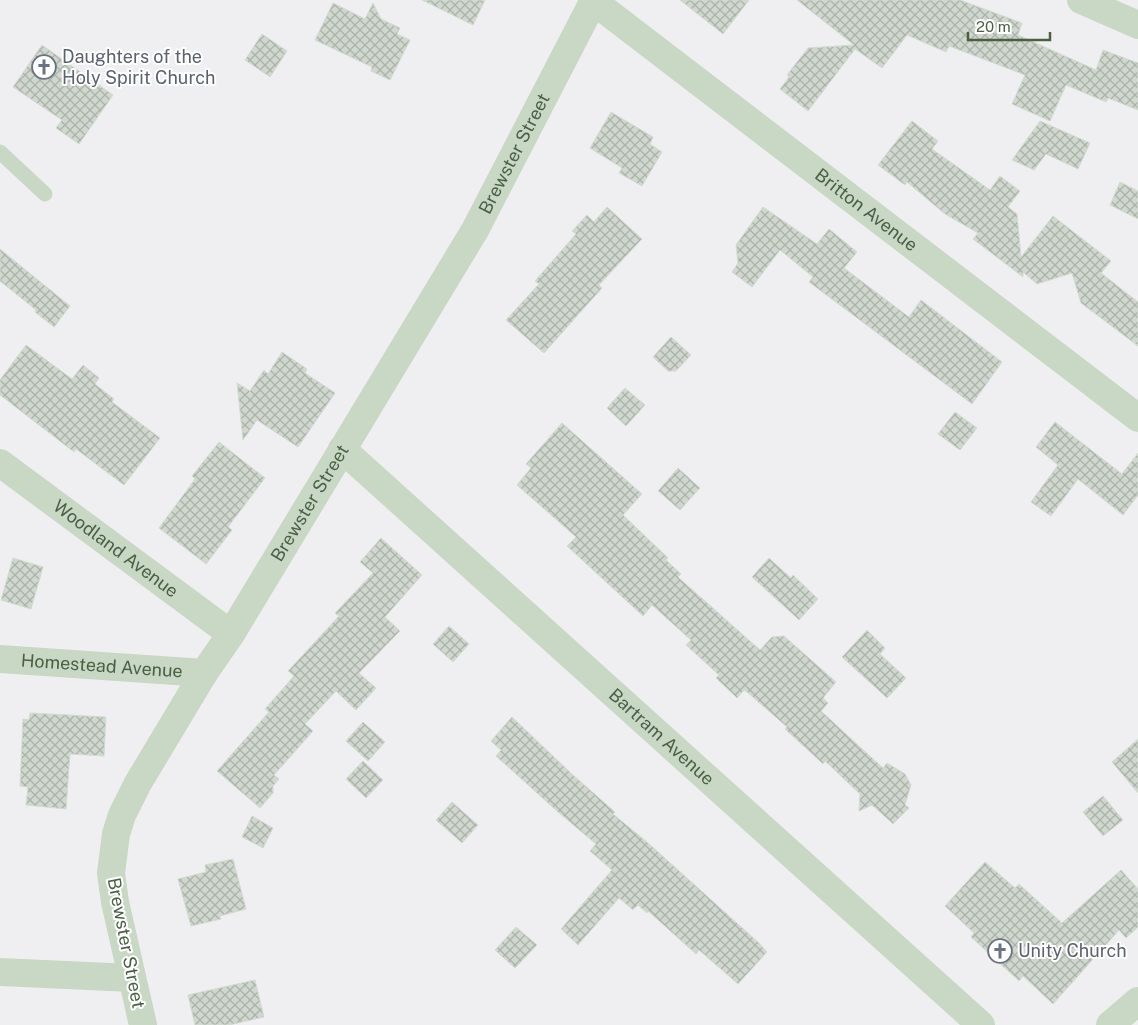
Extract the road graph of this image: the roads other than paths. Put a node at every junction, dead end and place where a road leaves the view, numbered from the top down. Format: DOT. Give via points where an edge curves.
graph roads {
  1 [pos="1081,0"];
  2 [pos="593,1"];
  3 [pos="1138,25"];
  4 [pos="0,152"];
  5 [pos="45,194"];
  6 [pos="1138,418"];
  7 [pos="342,449"];
  8 [pos="0,463"];
  9 [pos="230,634"];
  10 [pos="0,659"];
  11 [pos="204,673"];
  12 [pos="0,972"];
  13 [pos="132,978"];
  14 [pos="1138,1001"];
  15 [pos="142,1025"];
  16 [pos="981,1025"];
  17 [pos="1110,1025"];
  1 -- 3 [label="street"];
  2 -- 6 [label="street, Britton Avenue"];
  2 -- 7 [label="street, Brewster Street" via="475,230"];
  4 -- 5 [label="lane"];
  7 -- 9 [label="street, Brewster Street"];
  7 -- 16 [label="street, Bartram Avenue"];
  8 -- 9 [label="street, Woodland Avenue"];
  9 -- 11 [label="street, Brewster Street"];
  10 -- 11 [label="street, Homestead Avenue"];
  11 -- 13 [label="street, Brewster Street" via="138,783 116,834 111,873"];
  12 -- 13 [label="street"];
  13 -- 15 [label="street, Brewster Street"];
  14 -- 17 [label="street"];
}
